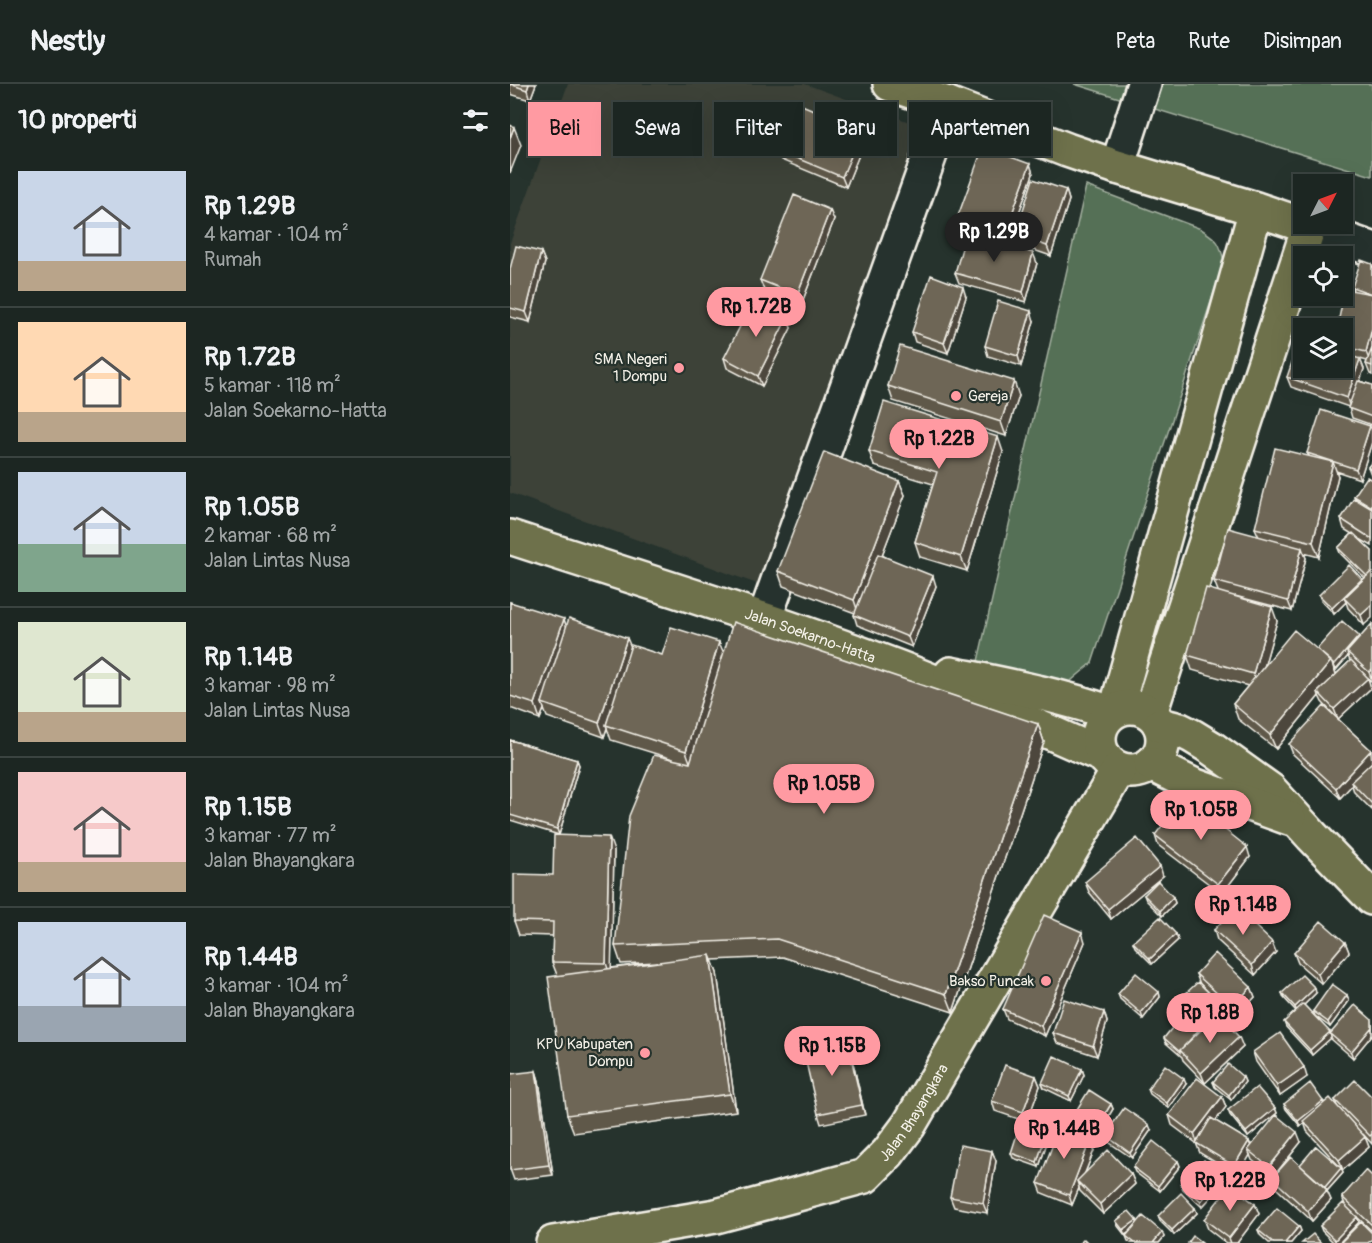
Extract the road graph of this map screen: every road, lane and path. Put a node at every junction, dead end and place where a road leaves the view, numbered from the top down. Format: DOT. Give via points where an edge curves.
graph roads {
  1 [pos="890,84"];
  2 [pos="1144,84"];
  3 [pos="942,102"];
  4 [pos="1051,144"];
  5 [pos="929,156"];
  6 [pos="1117,168"];
  7 [pos="1256,209"];
  8 [pos="1293,222"];
  9 [pos="1307,234"];
  10 [pos="1329,234"];
  11 [pos="1372,249"];
  12 [pos="510,537"];
  13 [pos="764,620"];
  14 [pos="887,663"];
  15 [pos="1113,712"];
  16 [pos="1155,719"];
  17 [pos="1124,763"];
  18 [pos="1300,822"];
  19 [pos="1372,898"];
  20 [pos="554,1243"];
  1 -- 3 [label="main road"];
  2 -- 6 [label="street"];
  4 -- 6 [label="main road"];
  5 -- 13 [label="street"];
  6 -- 7 [label="main road"];
  7 -- 8 [label="main road"];
  7 -- 15 [label="main road"];
  9 -- 16 [label="main road"];
  10 -- 11 [label="street"];
  12 -- 13 [label="main road, Jalan Soekarno-Hatta"];
  13 -- 14 [label="main road, Jalan Soekarno-Hatta"];
  14 -- 15 [label="main road" via="1042,693"];
  14 -- 17 [label="main road, Jalan Soekarno-Hatta"];
  15 -- 16 [label="main road" via="1139,708"];
  15 -- 17 [label="main road" via="1104,720 1098,738 1100,747"];
  16 -- 17 [label="main road" via="1163,740 1160,754"];
  16 -- 18 [label="main road" via="1210,747 1270,790"];
  17 -- 18 [label="main road, Jalan Soekarno-Hatta"];
  17 -- 20 [label="main road, Jalan Bhayangkara" via="909,1125 866,1176 716,1216"];
  18 -- 19 [label="main road"];
}
